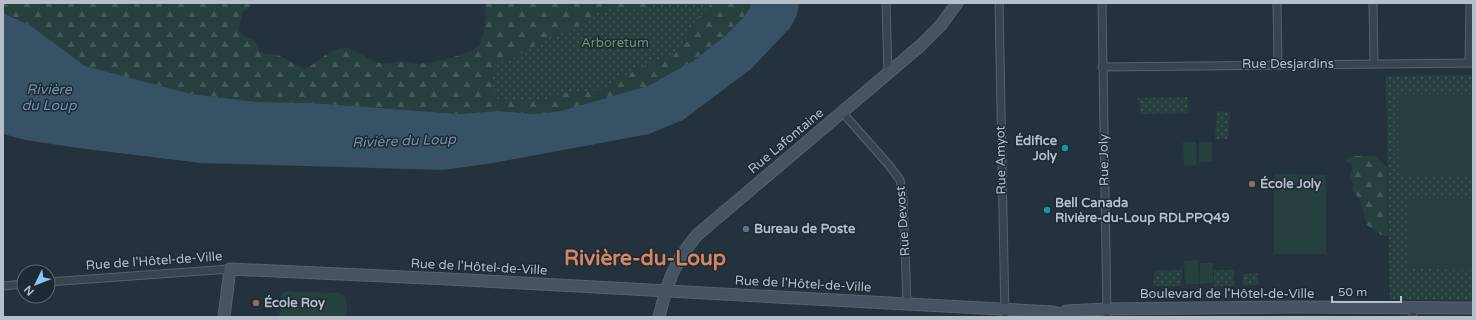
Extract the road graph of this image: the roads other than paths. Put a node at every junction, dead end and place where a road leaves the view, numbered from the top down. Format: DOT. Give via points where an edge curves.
graph roads {
  1 [pos="886,3"];
  2 [pos="957,3"];
  3 [pos="999,3"];
  4 [pos="1102,3"];
  5 [pos="1277,3"];
  6 [pos="1374,3"];
  7 [pos="1470,3"];
  8 [pos="1471,63"];
  9 [pos="1278,64"];
  10 [pos="1374,64"];
  11 [pos="1102,67"];
  12 [pos="888,74"];
  13 [pos="842,112"];
  14 [pos="230,269"];
  15 [pos="56,281"];
  16 [pos="16,285"];
  17 [pos="3,286"];
  18 [pos="665,292"];
  19 [pos="907,303"];
  20 [pos="1473,308"];
  21 [pos="1053,312"];
  22 [pos="1413,312"];
  23 [pos="1005,313"];
  24 [pos="1107,313"];
  25 [pos="224,317"];
  26 [pos="659,317"];
  27 [pos="1076,317"];
  1 -- 12 [label="street"];
  2 -- 12 [label="main road, Rue Lafontaine" via="931,36"];
  3 -- 23 [label="street, Rue Amyot"];
  4 -- 11 [label="street, Rue Joly"];
  5 -- 9 [label="street"];
  6 -- 10 [label="street"];
  7 -- 8 [label="street"];
  8 -- 10 [label="street, Rue Desjardins"];
  9 -- 10 [label="street, Rue Desjardins"];
  9 -- 11 [label="street, Rue Desjardins"];
  11 -- 24 [label="street, Rue Joly"];
  12 -- 13 [label="main road, Rue Lafontaine"];
  13 -- 18 [label="main road, Rue Lafontaine" via="698,235 677,261"];
  13 -- 19 [label="street, Rue Devost" via="900,180"];
  14 -- 15 [label="street, Rue de l'Hôtel-de-Ville"];
  14 -- 18 [label="main road, Rue de l'Hôtel-de-Ville"];
  14 -- 25 [label="main road"];
  16 -- 17 [label="street"];
  18 -- 19 [label="main road, Rue de l'Hôtel-de-Ville"];
  18 -- 26 [label="main road, Rue Lafontaine"];
  19 -- 23 [label="main road, Rue de l'Hôtel-de-Ville"];
  20 -- 22 [label="main road, Boulevard de l'Hôtel-de-Ville"];
  21 -- 23 [label="main road, Boulevard de l'Hôtel-de-Ville"];
  21 -- 24 [label="main road, Boulevard de l'Hôtel-de-Ville"];
  21 -- 27 [label="main road, Boulevard de l'Hôtel-de-Ville"];
  22 -- 24 [label="main road, Boulevard de l'Hôtel-de-Ville"];
}
